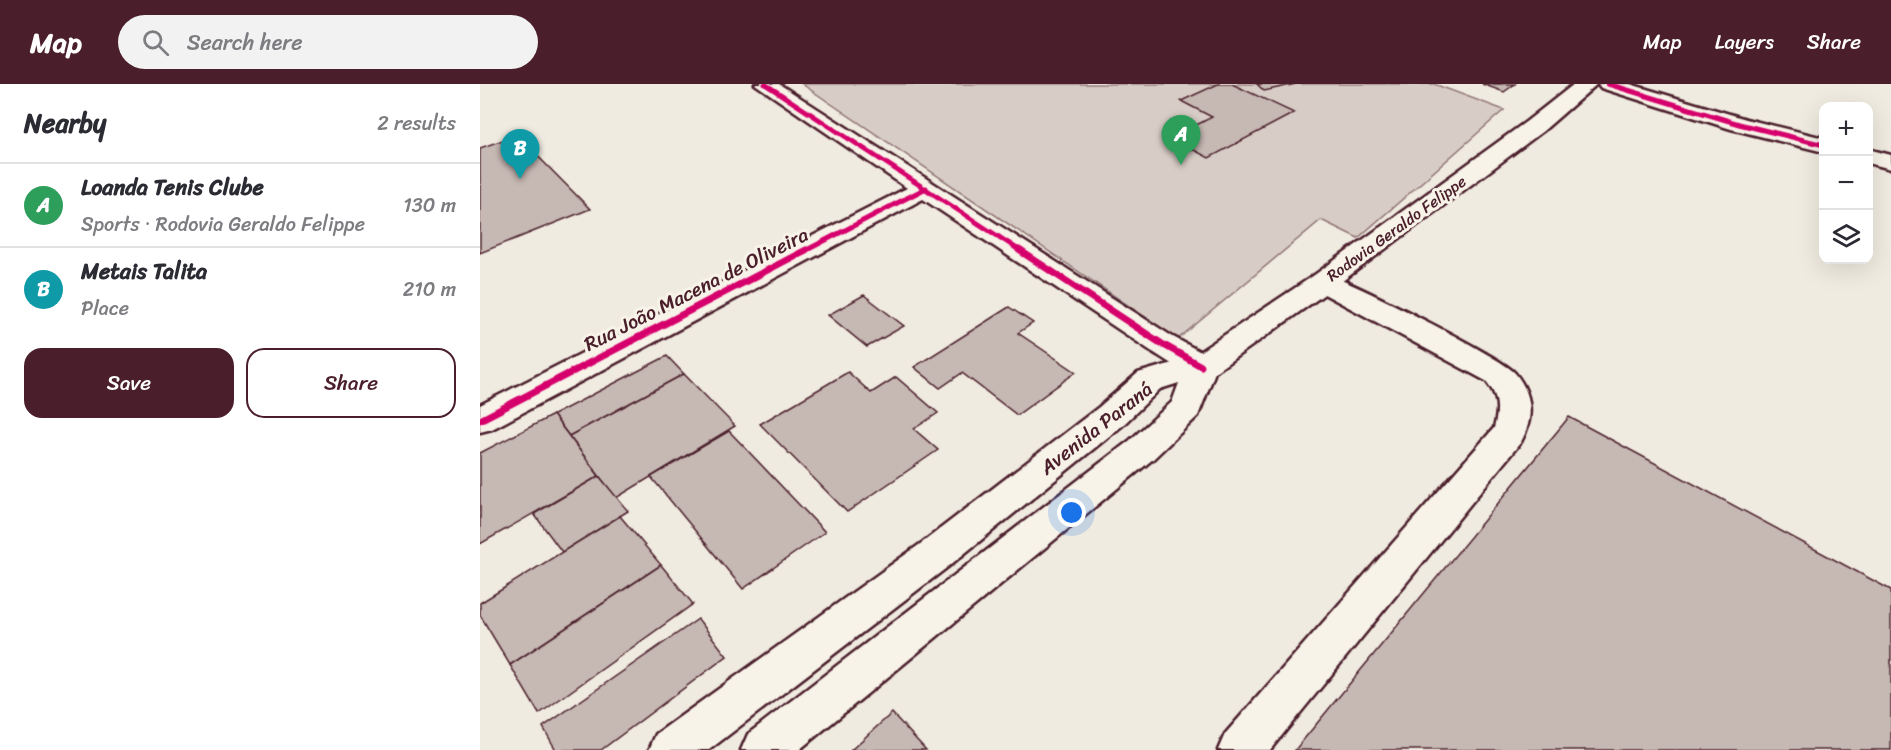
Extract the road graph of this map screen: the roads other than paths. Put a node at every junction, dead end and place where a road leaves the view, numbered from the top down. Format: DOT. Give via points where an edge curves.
graph roads {
  1 [pos="765,84"];
  2 [pos="1587,84"];
  3 [pos="1608,84"];
  4 [pos="1819,144"];
  5 [pos="1873,157"];
  6 [pos="1891,162"];
  7 [pos="926,188"];
  8 [pos="1323,282"];
  9 [pos="1201,366"];
  10 [pos="480,420"];
  11 [pos="1018,489"];
  12 [pos="1055,519"];
  13 [pos="936,554"];
  14 [pos="968,588"];
  15 [pos="672,750"];
  16 [pos="764,750"];
  17 [pos="1241,750"];
  1 -- 7 [label="main road"];
  2 -- 8 [label="main road, Rodovia Geraldo Felippe"];
  3 -- 4 [label="main road"];
  5 -- 6 [label="main road"];
  7 -- 9 [label="main road"];
  7 -- 10 [label="main road, Rua João Macena de Oliveira"];
  8 -- 9 [label="main road, Rodovia Geraldo Felippe"];
  8 -- 17 [label="main road" via="1497,373 1512,389 1516,409 1509,434"];
  9 -- 11 [label="main road, Avenida Paraná" via="1149,381"];
  9 -- 12 [label="main road, Avenida Paraná" via="1186,408"];
  11 -- 12 [label="main road"];
  11 -- 13 [label="main road, Avenida Paraná"];
  12 -- 14 [label="main road, Avenida Paraná"];
  13 -- 14 [label="main road"];
  13 -- 15 [label="main road, Avenida Paraná"];
  14 -- 16 [label="main road, Avenida Paraná"];
}
